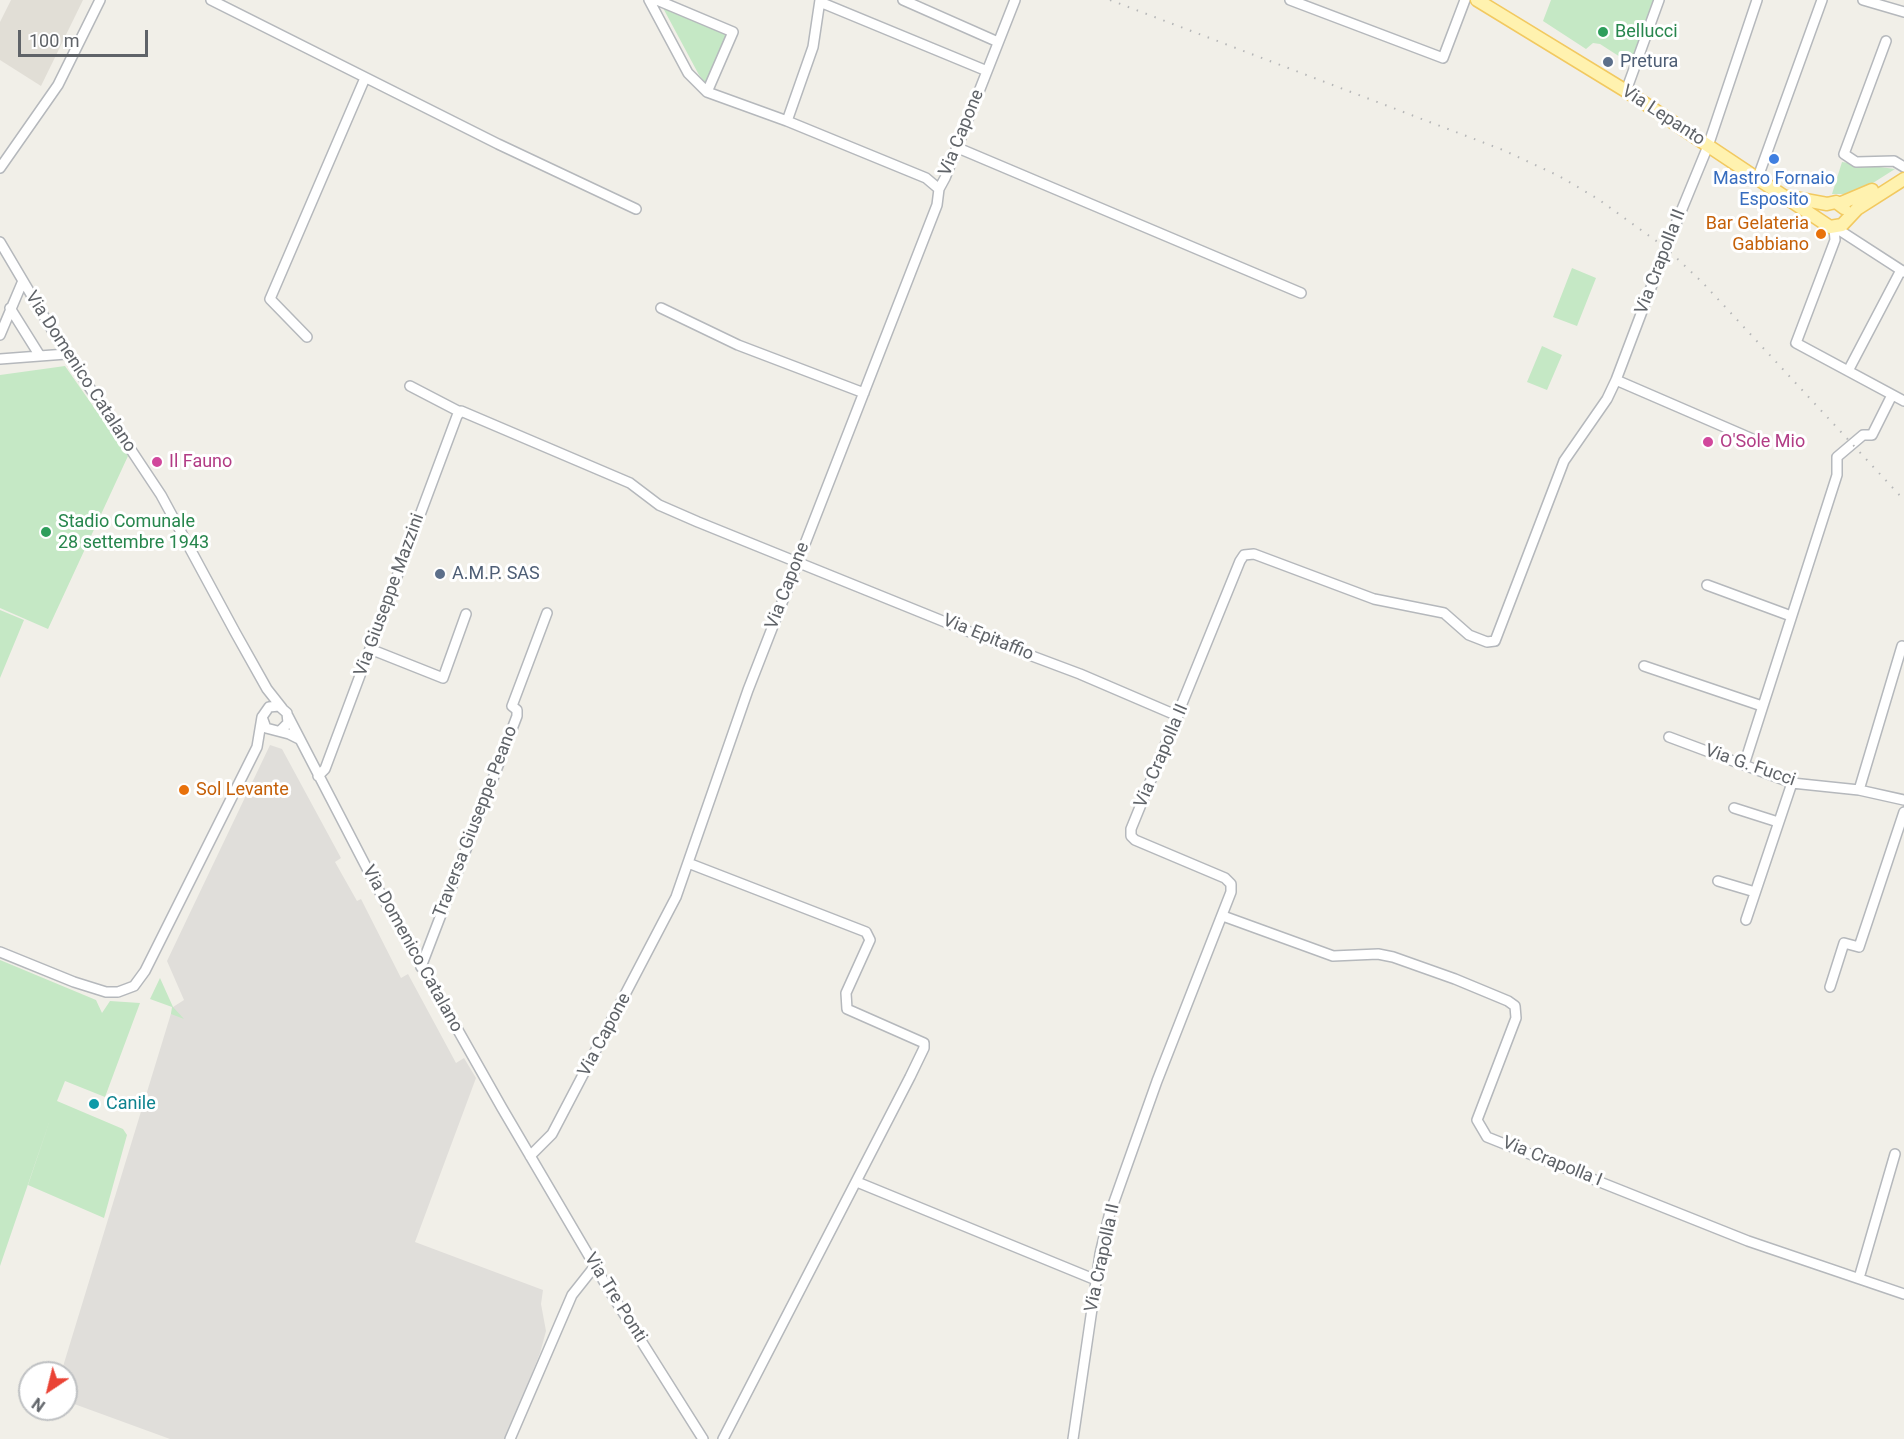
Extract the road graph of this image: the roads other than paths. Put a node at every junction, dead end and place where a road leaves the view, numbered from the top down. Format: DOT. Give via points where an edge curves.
graph roads {
  1 [pos="100,0"];
  2 [pos="212,0"];
  3 [pos="649,0"];
  4 [pos="657,0"];
  5 [pos="903,0"];
  6 [pos="1014,0"];
  7 [pos="1290,0"];
  8 [pos="1465,0"];
  9 [pos="1477,0"];
  10 [pos="1659,0"];
  11 [pos="1756,0"];
  12 [pos="1822,0"];
  13 [pos="1863,0"];
  14 [pos="820,1"];
  15 [pos="1904,12"];
  16 [pos="1886,41"];
  17 [pos="998,42"];
  18 [pos="987,71"];
  19 [pos="365,78"];
  20 [pos="1626,91"];
  21 [pos="707,92"];
  22 [pos="787,121"];
  23 [pos="1708,146"];
  24 [pos="958,148"];
  25 [pos="0,168"];
  26 [pos="1904,169"];
  27 [pos="1758,177"];
  28 [pos="1904,179"];
  29 [pos="939,189"];
  30 [pos="1787,196"];
  31 [pos="1833,204"];
  32 [pos="636,209"];
  33 [pos="1837,223"];
  34 [pos="0,242"];
  35 [pos="1902,271"];
  36 [pos="22,283"];
  37 [pos="1301,293"];
  38 [pos="10,308"];
  39 [pos="662,308"];
  40 [pos="0,335"];
  41 [pos="307,337"];
  42 [pos="66,354"];
  43 [pos="40,356"];
  44 [pos="0,359"];
  45 [pos="1848,371"];
  46 [pos="1616,380"];
  47 [pos="410,386"];
  48 [pos="864,393"];
  49 [pos="1892,395"];
  50 [pos="1904,401"];
  51 [pos="460,412"];
  52 [pos="1757,441"];
  53 [pos="797,561"];
  54 [pos="1707,585"];
  55 [pos="547,613"];
  56 [pos="466,614"];
  57 [pos="1791,616"];
  58 [pos="1902,646"];
  59 [pos="370,649"];
  60 [pos="1644,666"];
  61 [pos="267,689"];
  62 [pos="1762,706"];
  63 [pos="282,708"];
  64 [pos="264,713"];
  65 [pos="288,716"];
  66 [pos="1178,716"];
  67 [pos="279,731"];
  68 [pos="1669,737"];
  69 [pos="299,740"];
  70 [pos="257,747"];
  71 [pos="1744,765"];
  72 [pos="318,776"];
  73 [pos="1792,783"];
  74 [pos="1859,790"];
  75 [pos="1904,800"];
  76 [pos="1734,807"];
  77 [pos="1904,812"];
  78 [pos="1778,822"];
  79 [pos="688,863"];
  80 [pos="1718,881"];
  81 [pos="1755,892"];
  82 [pos="1223,915"];
  83 [pos="1746,920"];
  84 [pos="0,952"];
  85 [pos="421,967"];
  86 [pos="1830,987"];
  87 [pos="1895,1154"];
  88 [pos="530,1156"];
  89 [pos="857,1182"];
  90 [pos="595,1266"];
  91 [pos="1859,1278"];
  92 [pos="1096,1280"];
  93 [pos="1904,1294"];
  94 [pos="510,1439"];
  95 [pos="703,1439"];
  96 [pos="723,1439"];
  97 [pos="1073,1439"];
  1 -- 25 [label="street" via="58,85"];
  2 -- 19 [label="street"];
  3 -- 21 [label="street" via="688,73"];
  4 -- 21 [label="street" via="733,32"];
  5 -- 17 [label="street"];
  6 -- 17 [label="street, Via Capone"];
  7 -- 8 [label="street" via="1443,58"];
  9 -- 20 [label="main road, Via Lepanto"];
  10 -- 20 [label="street"];
  11 -- 23 [label="street, Via Crapolla II"];
  12 -- 27 [label="street"];
  13 -- 15 [label="street"];
  14 -- 18 [label="street"];
  14 -- 22 [label="street" via="813,47"];
  16 -- 26 [label="street" via="1844,154 1857,162 1894,161"];
  17 -- 18 [label="street, Via Capone"];
  18 -- 24 [label="street, Via Capone"];
  19 -- 32 [label="street"];
  19 -- 41 [label="street" via="270,299"];
  20 -- 23 [label="main road, Via Lepanto"];
  21 -- 22 [label="street"];
  22 -- 29 [label="street" via="926,178"];
  23 -- 27 [label="main road, Via Lepanto"];
  23 -- 46 [label="street, Via Crapolla II"];
  24 -- 29 [label="street, Via Capone"];
  24 -- 37 [label="street"];
  26 -- 31 [label="main road" via="1862,196"];
  27 -- 30 [label="main road, Via Lepanto"];
  28 -- 33 [label="main road"];
  29 -- 48 [label="street, Via Capone" via="937,204"];
  30 -- 31 [label="main road, Via Lepanto"];
  30 -- 33 [label="main road, Via Lepanto"];
  31 -- 33 [label="main road" via="1845,210"];
  31 -- 33 [label="main road" via="1821,210"];
  33 -- 35 [label="street" via="1856,241"];
  33 -- 45 [label="street" via="1835,240 1796,343"];
  34 -- 36 [label="street, Via Domenico Catalano"];
  35 -- 45 [label="street"];
  36 -- 38 [label="street"];
  36 -- 42 [label="street, Via Domenico Catalano"];
  38 -- 40 [label="street"];
  38 -- 43 [label="street"];
  39 -- 48 [label="street" via="738,345"];
  42 -- 43 [label="street"];
  42 -- 61 [label="street, Via Domenico Catalano" via="161,495"];
  43 -- 44 [label="street"];
  45 -- 49 [label="street"];
  46 -- 52 [label="street"];
  46 -- 66 [label="street, Via Crapolla II" via="1564,461 1495,641 1469,635 1444,613 1374,599 1249,553 1240,561"];
  47 -- 51 [label="street"];
  48 -- 53 [label="street, Via Capone"];
  49 -- 50 [label="street"];
  49 -- 57 [label="street" via="1872,435 1863,435 1837,457 1839,465"];
  51 -- 53 [label="street" via="630,483 670,510"];
  51 -- 59 [label="street, Via Giuseppe Mazzini"];
  53 -- 66 [label="street, Via Epitaffio"];
  53 -- 79 [label="street, Via Capone" via="731,735"];
  54 -- 57 [label="street"];
  55 -- 85 [label="street, Traversa Giuseppe Peano" via="512,706 517,716"];
  56 -- 59 [label="street" via="443,678"];
  57 -- 62 [label="street"];
  58 -- 74 [label="street"];
  59 -- 72 [label="street, Via Giuseppe Mazzini" via="325,769"];
  60 -- 62 [label="street"];
  61 -- 63 [label="street, Via Domenico Catalano"];
  61 -- 64 [label="street"];
  62 -- 71 [label="street"];
  63 -- 64 [label="street" via="272,706"];
  63 -- 65 [label="street, Via Domenico Catalano"];
  64 -- 67 [label="street" via="266,728"];
  64 -- 70 [label="street"];
  65 -- 67 [label="street" via="286,727"];
  65 -- 69 [label="street, Via Domenico Catalano"];
  66 -- 82 [label="street, Via Crapolla II" via="1131,836 1225,878 1231,892"];
  67 -- 69 [label="street"];
  67 -- 70 [label="street"];
  68 -- 71 [label="street, Via G. Fucci"];
  69 -- 72 [label="street, Via Domenico Catalano"];
  70 -- 84 [label="street" via="134,986 118,992 99,990"];
  71 -- 73 [label="street, Via G. Fucci"];
  72 -- 85 [label="street, Via Domenico Catalano"];
  73 -- 74 [label="street, Via G. Fucci"];
  73 -- 78 [label="street"];
  74 -- 75 [label="street, Via G. Fucci"];
  76 -- 78 [label="street"];
  77 -- 86 [label="street" via="1859,947 1844,943"];
  78 -- 81 [label="street"];
  79 -- 88 [label="street, Via Capone" via="670,909 588,1068 549,1139"];
  79 -- 89 [label="street" via="870,936 846,993 847,1009 920,1040 924,1048"];
  80 -- 81 [label="street"];
  81 -- 83 [label="street"];
  82 -- 91 [label="street, Via Crapolla I" via="1333,956 1393,957 1508,1001 1515,1006 1516,1018 1477,1120 1487,1137 1748,1240"];
  82 -- 92 [label="street, Via Crapolla II" via="1113,1205"];
  85 -- 88 [label="street, Via Domenico Catalano"];
  87 -- 91 [label="street"];
  88 -- 90 [label="street, Via Tre Ponti"];
  89 -- 92 [label="street"];
  89 -- 96 [label="street"];
  90 -- 94 [label="street" via="572,1295"];
  90 -- 95 [label="street, Via Tre Ponti"];
  91 -- 93 [label="street, Via Crapolla I"];
  92 -- 97 [label="street, Via Crapolla II"];
}
